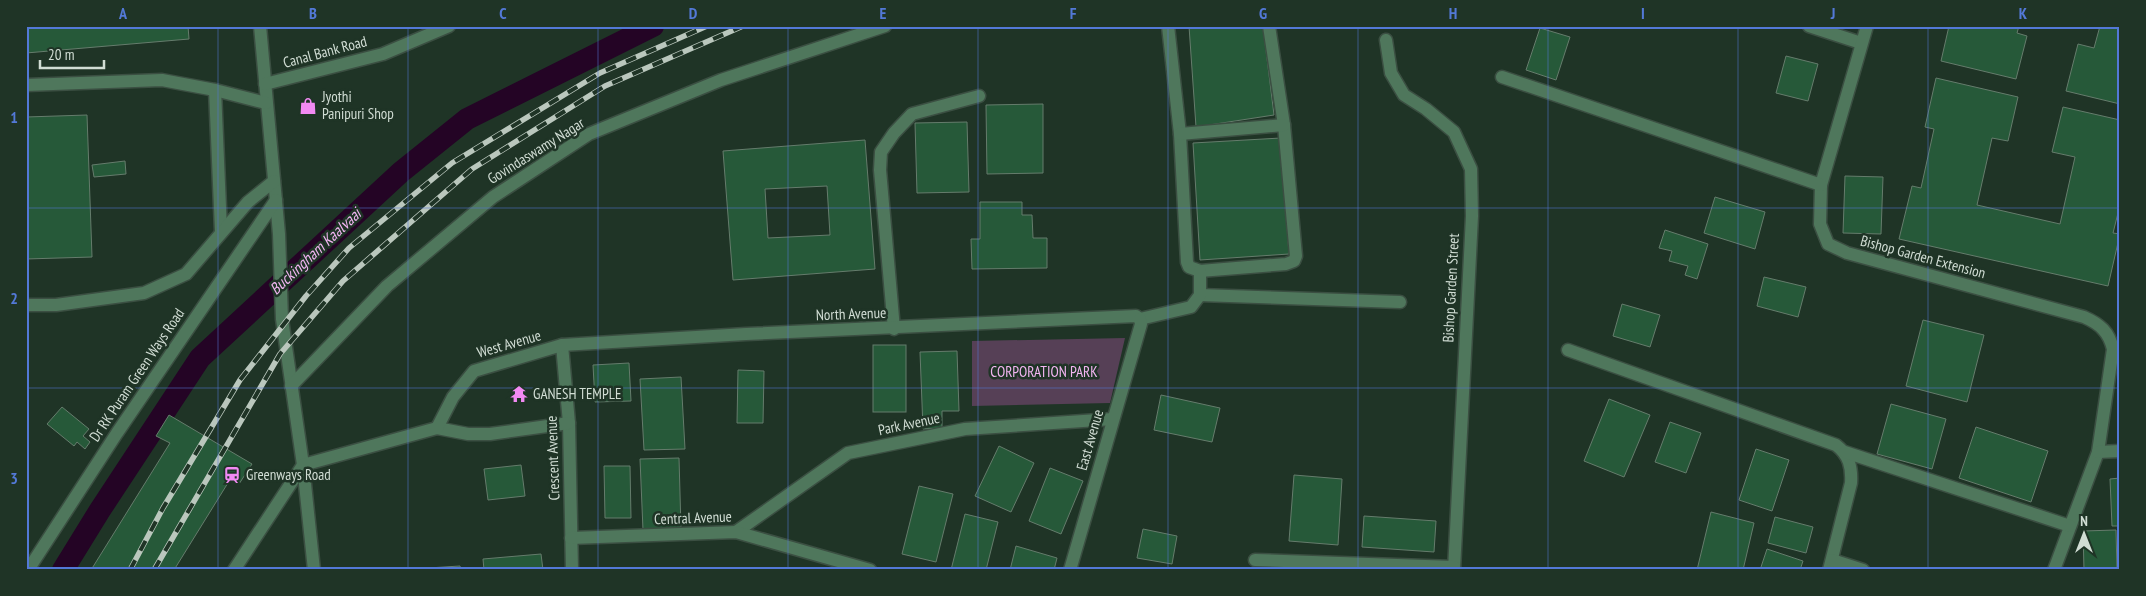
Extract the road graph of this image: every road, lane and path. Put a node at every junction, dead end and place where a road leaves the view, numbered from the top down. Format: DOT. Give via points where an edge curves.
graph roads {
  1 [pos="260,26"];
  2 [pos="449,26"];
  3 [pos="885,26"];
  4 [pos="1168,26"];
  5 [pos="1269,26"];
  6 [pos="1810,26"];
  7 [pos="1867,26"];
  8 [pos="1386,40"];
  9 [pos="1861,43"];
  10 [pos="1502,77"];
  11 [pos="264,84"];
  12 [pos="26,85"];
  13 [pos="215,90"];
  14 [pos="979,96"];
  15 [pos="266,103"];
  16 [pos="1284,126"];
  17 [pos="1180,134"];
  18 [pos="274,181"];
  19 [pos="1821,184"];
  20 [pos="276,200"];
  21 [pos="221,231"];
  22 [pos="1200,271"];
  23 [pos="1200,294"];
  24 [pos="1400,302"];
  25 [pos="26,304"];
  26 [pos="1140,319"];
  27 [pos="894,329"];
  28 [pos="562,346"];
  29 [pos="1568,350"];
  30 [pos="291,386"];
  31 [pos="1113,419"];
  32 [pos="569,423"];
  33 [pos="437,428"];
  34 [pos="2120,451"];
  35 [pos="1845,452"];
  36 [pos="2098,452"];
  37 [pos="303,465"];
  38 [pos="2070,526"];
  39 [pos="736,532"];
  40 [pos="571,538"];
  41 [pos="1255,560"];
  42 [pos="1830,565"];
  43 [pos="1454,568"];
  44 [pos="28,570"];
  45 [pos="234,570"];
  46 [pos="314,570"];
  47 [pos="572,570"];
  48 [pos="870,570"];
  49 [pos="1070,570"];
  50 [pos="1863,570"];
  51 [pos="2054,570"];
  1 -- 11 [label="street"];
  2 -- 11 [label="street, Canal Bank Road" via="383,54"];
  3 -- 30 [label="street, Govindaswamy Nagar" via="721,80 589,134 493,197 387,286"];
  4 -- 17 [label="street"];
  5 -- 16 [label="street"];
  6 -- 9 [label="street"];
  7 -- 9 [label="street, Bishop Garden Extension"];
  8 -- 43 [label="street, Bishop Garden Street" via="1391,74 1404,95 1454,132 1471,169 1472,216"];
  9 -- 19 [label="street, Bishop Garden Extension"];
  10 -- 19 [label="street"];
  11 -- 15 [label="street"];
  12 -- 13 [label="street" via="162,80"];
  13 -- 15 [label="street"];
  13 -- 21 [label="street"];
  14 -- 27 [label="street" via="912,114 881,152"];
  15 -- 18 [label="street"];
  16 -- 17 [label="street"];
  16 -- 22 [label="street" via="1297,250 1294,261"];
  17 -- 22 [label="street" via="1187,262 1189,267"];
  18 -- 20 [label="street"];
  18 -- 21 [label="street" via="248,202"];
  19 -- 36 [label="street, Bishop Garden Extension" via="1820,224 1828,244 1848,253 2084,317 2104,328 2114,349"];
  20 -- 30 [label="street" via="282,319"];
  20 -- 44 [label="street, Dr RK Puram Green Ways Road"];
  21 -- 25 [label="street" via="186,274 144,294 56,304"];
  22 -- 23 [label="street"];
  23 -- 24 [label="street"];
  23 -- 26 [label="street, North Avenue" via="1191,307"];
  26 -- 27 [label="street, North Avenue" via="1136,316"];
  26 -- 31 [label="street, East Avenue"];
  27 -- 28 [label="street, North Avenue" via="746,334"];
  28 -- 32 [label="street, Crescent Avenue"];
  28 -- 33 [label="street, West Avenue" via="474,371 453,397"];
  29 -- 35 [label="street" via="1836,445"];
  30 -- 37 [label="street"];
  31 -- 39 [label="street, Park Avenue" via="965,429 848,453"];
  31 -- 49 [label="street, East Avenue"];
  32 -- 33 [label="street" via="490,434"];
  32 -- 40 [label="street, Crescent Avenue"];
  33 -- 37 [label="street"];
  34 -- 36 [label="street"];
  35 -- 38 [label="street"];
  35 -- 42 [label="street" via="1852,471 1851,483"];
  36 -- 38 [label="street"];
  37 -- 45 [label="street"];
  37 -- 46 [label="street"];
  38 -- 51 [label="street"];
  39 -- 40 [label="street, Central Avenue"];
  39 -- 48 [label="street, Central Avenue"];
  40 -- 47 [label="street, Crescent Avenue"];
  41 -- 43 [label="street"];
  42 -- 50 [label="street"];
}
